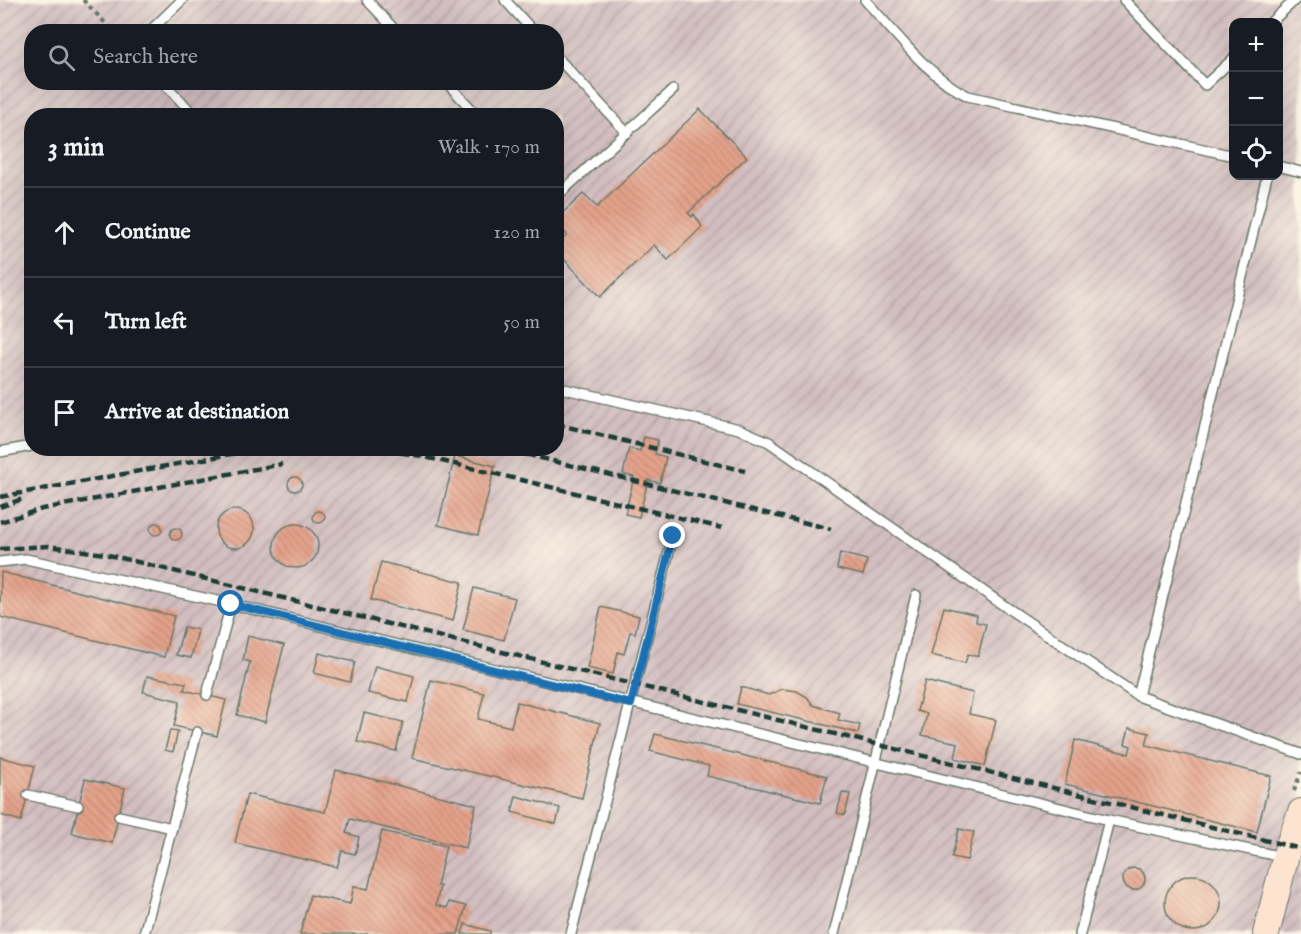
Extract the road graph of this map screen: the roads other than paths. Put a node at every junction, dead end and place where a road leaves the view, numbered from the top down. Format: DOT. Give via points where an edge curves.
graph roads {
  1 [pos="182,0"];
  2 [pos="367,0"];
  3 [pos="505,0"];
  4 [pos="865,0"];
  5 [pos="1124,0"];
  6 [pos="1295,0"];
  7 [pos="1275,18"];
  8 [pos="157,24"];
  9 [pos="390,24"];
  10 [pos="527,24"];
  11 [pos="1229,62"];
  12 [pos="564,65"];
  13 [pos="171,90"];
  14 [pos="454,90"];
  15 [pos="674,90"];
  16 [pos="187,108"];
  17 [pos="470,108"];
  18 [pos="627,132"];
  19 [pos="1229,155"];
  20 [pos="1283,167"];
  21 [pos="1301,172"];
  22 [pos="1266,180"];
  23 [pos="564,190"];
  24 [pos="564,389"];
  25 [pos="24,448"];
  26 [pos="0,452"];
  27 [pos="673,536"];
  28 [pos="0,562"];
  29 [pos="916,596"];
  30 [pos="231,604"];
  31 [pos="207,695"];
  32 [pos="1138,696"];
  33 [pos="631,704"];
  34 [pos="197,732"];
  35 [pos="1301,754"];
  36 [pos="876,763"];
  37 [pos="28,795"];
  38 [pos="78,806"];
  39 [pos="1301,812"];
  40 [pos="119,816"];
  41 [pos="1109,820"];
  42 [pos="172,828"];
  43 [pos="1285,858"];
  44 [pos="144,934"];
  45 [pos="571,934"];
  46 [pos="834,934"];
  47 [pos="1080,934"];
  48 [pos="1266,934"];
  1 -- 8 [label="lane"];
  2 -- 9 [label="lane"];
  3 -- 10 [label="lane"];
  4 -- 19 [label="lane" via="939,78 968,96"];
  5 -- 11 [label="lane" via="1205,85"];
  6 -- 7 [label="lane"];
  12 -- 18 [label="lane"];
  13 -- 16 [label="lane"];
  14 -- 17 [label="lane"];
  15 -- 18 [label="lane"];
  18 -- 23 [label="lane"];
  20 -- 21 [label="lane"];
  22 -- 32 [label="lane"];
  24 -- 32 [label="lane" via="739,429 769,442"];
  25 -- 26 [label="lane"];
  27 -- 33 [label="lane"];
  28 -- 30 [label="lane" via="26,559"];
  29 -- 36 [label="lane"];
  30 -- 31 [label="lane"];
  30 -- 33 [label="lane"];
  32 -- 35 [label="lane"];
  33 -- 36 [label="lane"];
  33 -- 45 [label="lane"];
  34 -- 42 [label="lane"];
  36 -- 41 [label="lane"];
  36 -- 46 [label="lane"];
  37 -- 38 [label="lane"];
  39 -- 43 [label="main road"];
  40 -- 42 [label="lane"];
  41 -- 43 [label="lane"];
  41 -- 47 [label="lane"];
  42 -- 44 [label="lane"];
  43 -- 48 [label="main road"];
}
